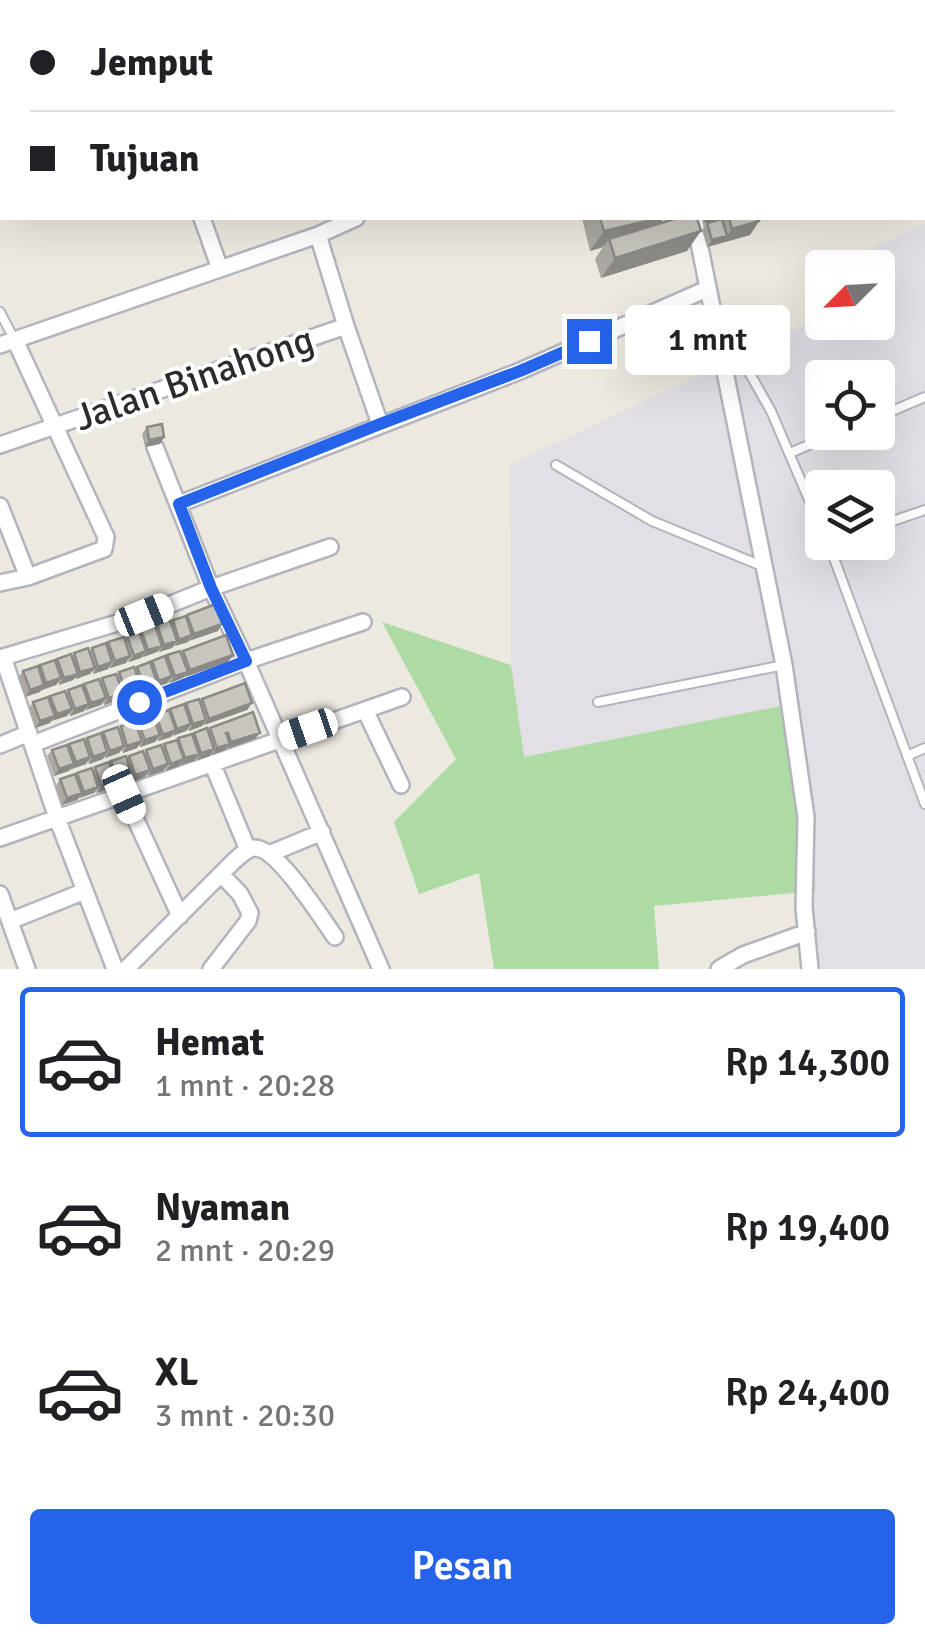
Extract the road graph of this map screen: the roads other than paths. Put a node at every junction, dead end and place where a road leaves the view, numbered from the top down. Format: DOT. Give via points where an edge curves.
graph roads {
  1 [pos="203,220"];
  2 [pos="351,220"];
  3 [pos="694,220"];
  4 [pos="318,234"];
  5 [pos="220,269"];
  6 [pos="708,289"];
  7 [pos="0,312"];
  8 [pos="341,327"];
  9 [pos="7,343"];
  10 [pos="720,349"];
  11 [pos="925,397"];
  12 [pos="895,410"];
  13 [pos="380,424"];
  14 [pos="53,426"];
  15 [pos="0,445"];
  16 [pos="155,447"];
  17 [pos="805,447"];
  18 [pos="790,453"];
  19 [pos="556,465"];
  20 [pos="805,489"];
  21 [pos="179,504"];
  22 [pos="0,506"];
  23 [pos="925,510"];
  24 [pos="895,520"];
  25 [pos="330,548"];
  26 [pos="835,560"];
  27 [pos="766,568"];
  28 [pos="28,577"];
  29 [pos="0,584"];
  30 [pos="211,588"];
  31 [pos="363,622"];
  32 [pos="2,657"];
  33 [pos="246,661"];
  34 [pos="784,665"];
  35 [pos="402,697"];
  36 [pos="598,702"];
  37 [pos="365,710"];
  38 [pos="31,738"];
  39 [pos="279,739"];
  40 [pos="0,744"];
  41 [pos="925,748"];
  42 [pos="907,756"];
  43 [pos="212,763"];
  44 [pos="400,785"];
  45 [pos="124,794"];
  46 [pos="925,804"];
  47 [pos="57,818"];
  48 [pos="322,832"];
  49 [pos="0,838"];
  50 [pos="248,850"];
  51 [pos="268,854"];
  52 [pos="221,874"];
  53 [pos="85,891"];
  54 [pos="0,894"];
  55 [pos="180,916"];
  56 [pos="10,921"];
  57 [pos="807,932"];
  58 [pos="335,937"];
  59 [pos="375,968"];
  60 [pos="28,969"];
  61 [pos="115,969"];
  62 [pos="126,969"];
  63 [pos="211,969"];
  64 [pos="719,969"];
  65 [pos="810,969"];
  1 -- 5 [label="street"];
  2 -- 4 [label="street"];
  3 -- 6 [label="street"];
  4 -- 5 [label="street"];
  4 -- 8 [label="street"];
  5 -- 9 [label="street"];
  6 -- 10 [label="street"];
  6 -- 13 [label="street"];
  7 -- 9 [label="lane"];
  8 -- 13 [label="street"];
  8 -- 14 [label="street, Jalan Binahong"];
  9 -- 14 [label="street"];
  10 -- 18 [label="lane" via="750,374"];
  10 -- 27 [label="street"];
  11 -- 12 [label="lane"];
  13 -- 21 [label="street"];
  14 -- 15 [label="street, Jalan Binahong"];
  14 -- 28 [label="street" via="106,538 104,549"];
  16 -- 21 [label="street"];
  17 -- 18 [label="lane"];
  18 -- 20 [label="lane"];
  19 -- 27 [label="lane" via="652,521"];
  21 -- 30 [label="street"];
  22 -- 28 [label="street"];
  23 -- 24 [label="lane"];
  25 -- 30 [label="street"];
  26 -- 42 [label="lane"];
  27 -- 34 [label="street"];
  28 -- 29 [label="street"];
  30 -- 32 [label="street"];
  30 -- 33 [label="street"];
  31 -- 33 [label="street"];
  32 -- 38 [label="street"];
  33 -- 38 [label="street"];
  33 -- 39 [label="street"];
  34 -- 36 [label="lane"];
  34 -- 57 [label="street" via="806,817"];
  35 -- 37 [label="street"];
  37 -- 39 [label="street"];
  37 -- 44 [label="street"];
  38 -- 40 [label="street"];
  38 -- 47 [label="street"];
  39 -- 43 [label="street"];
  39 -- 48 [label="street"];
  41 -- 42 [label="lane"];
  42 -- 46 [label="lane"];
  43 -- 45 [label="street"];
  43 -- 50 [label="street"];
  45 -- 47 [label="street"];
  45 -- 55 [label="street"];
  47 -- 49 [label="street"];
  47 -- 53 [label="street"];
  48 -- 51 [label="street"];
  48 -- 59 [label="street"];
  50 -- 51 [label="street"];
  50 -- 52 [label="street"];
  51 -- 58 [label="street"];
  52 -- 55 [label="street"];
  52 -- 63 [label="street" via="250,912"];
  53 -- 56 [label="street"];
  53 -- 61 [label="street"];
  54 -- 56 [label="street"];
  55 -- 62 [label="street"];
  56 -- 60 [label="street"];
  57 -- 64 [label="street"];
  57 -- 65 [label="street"];
}
